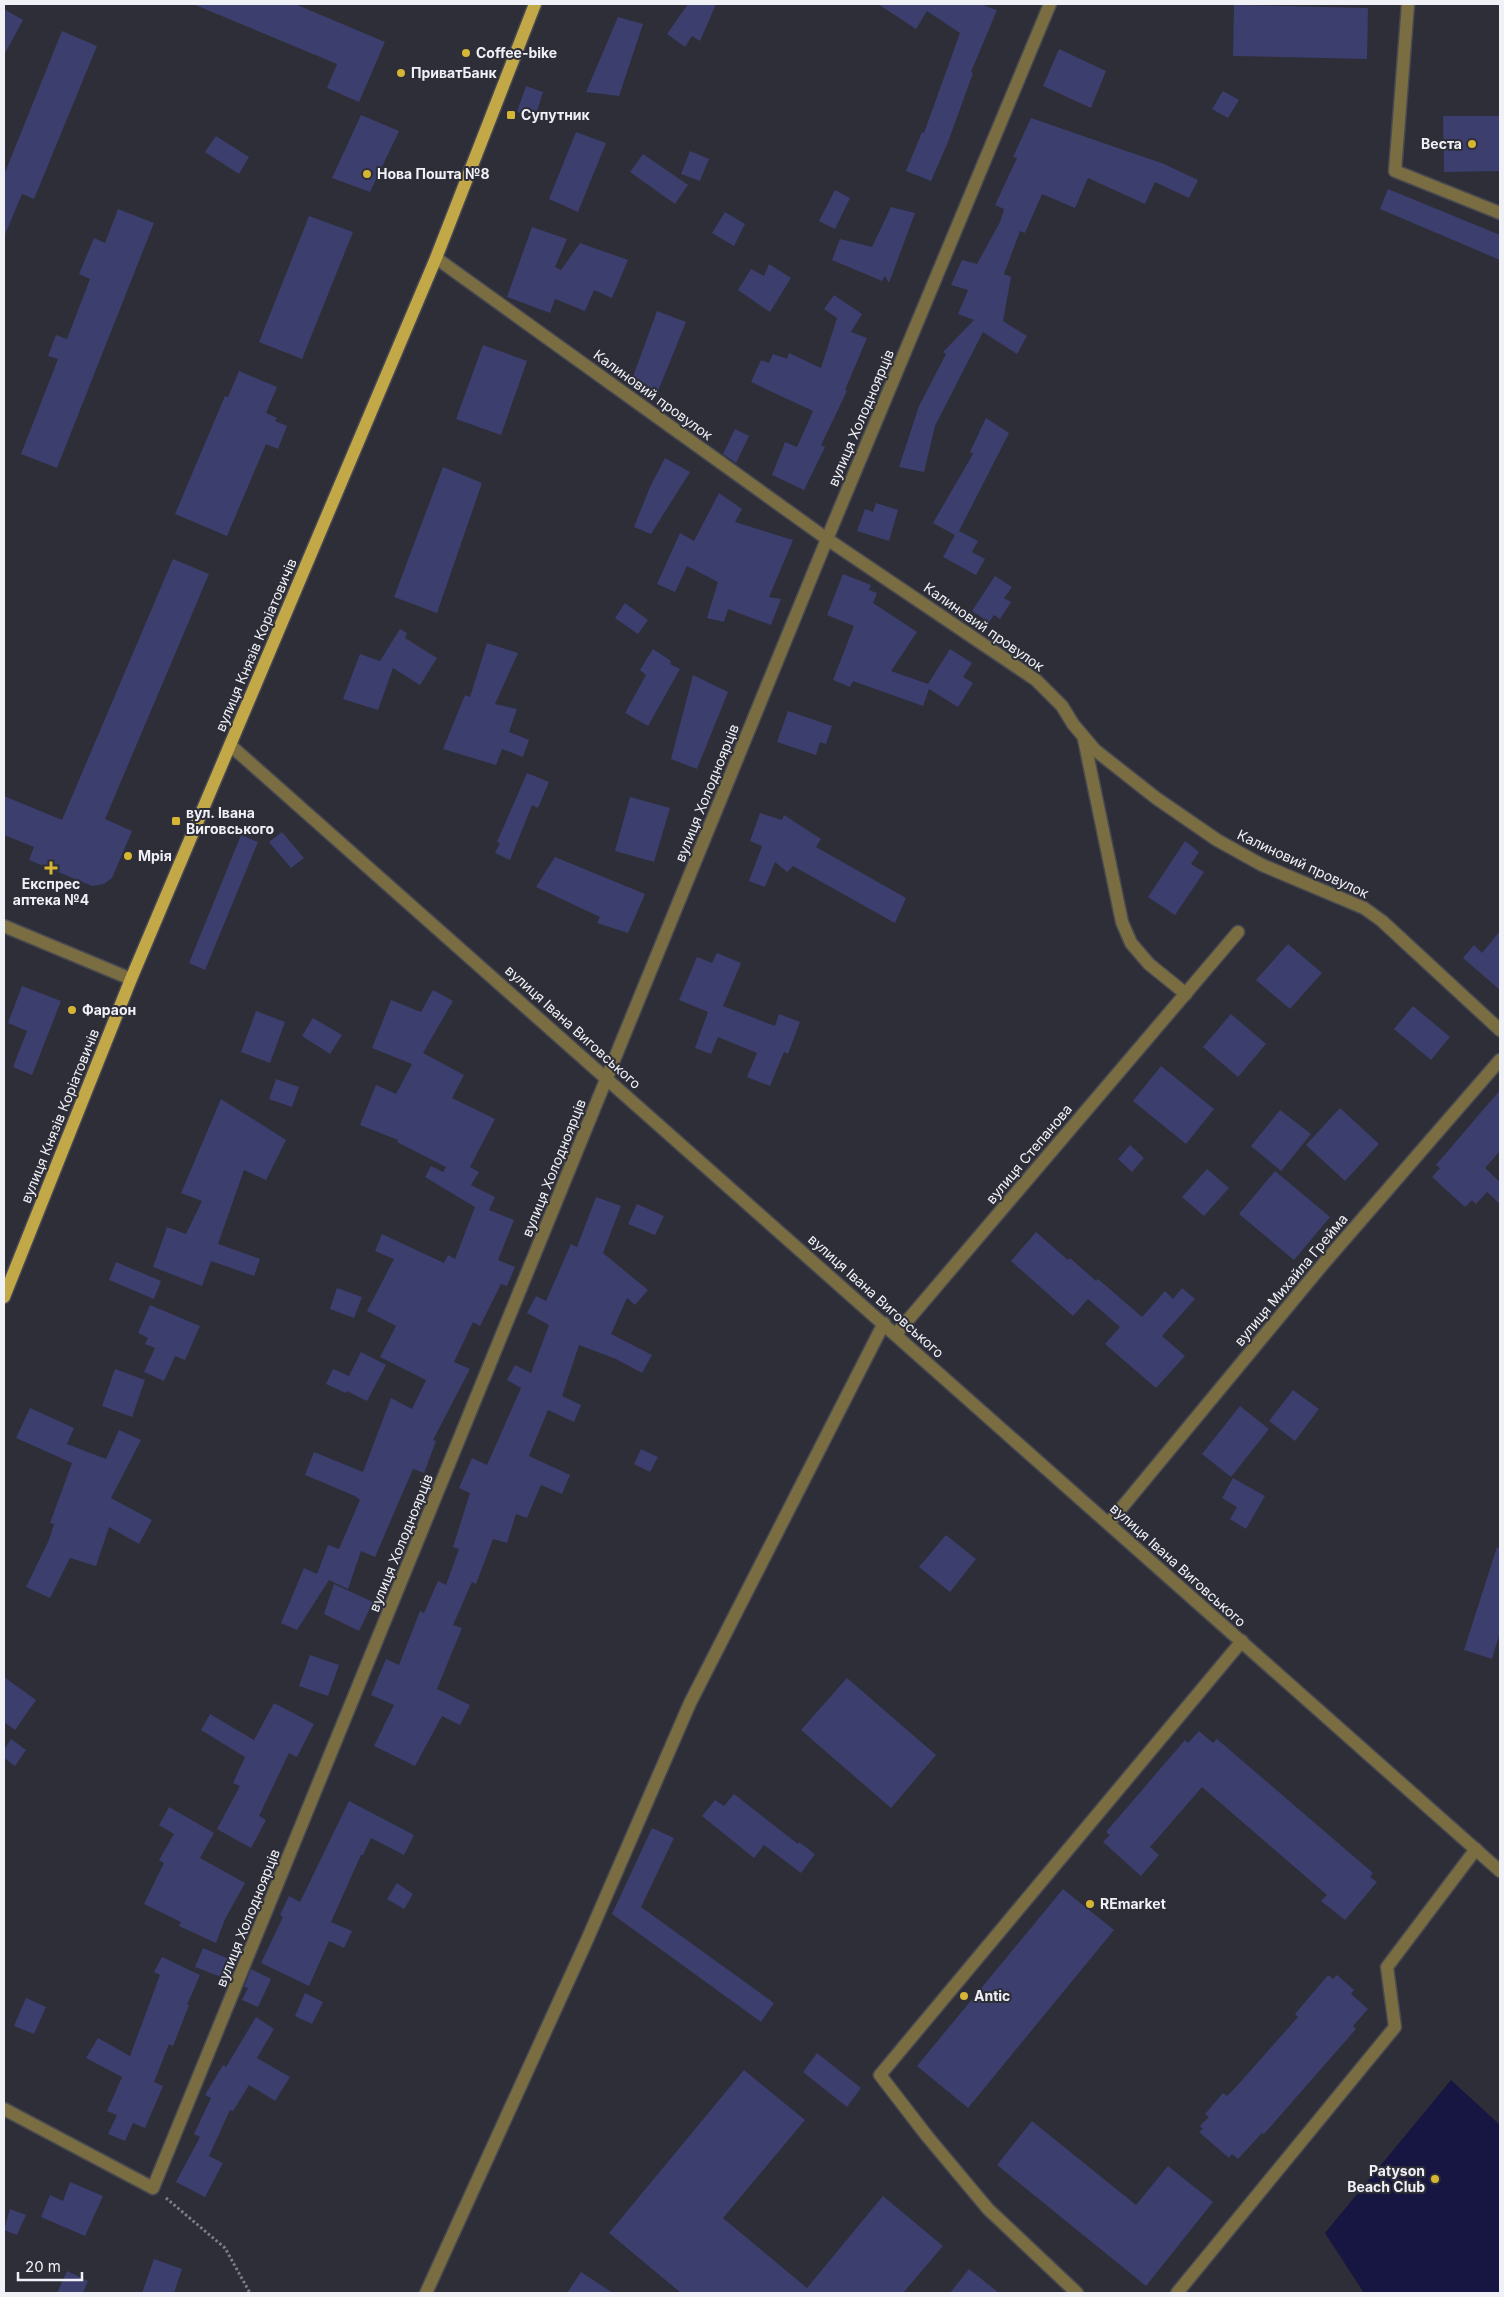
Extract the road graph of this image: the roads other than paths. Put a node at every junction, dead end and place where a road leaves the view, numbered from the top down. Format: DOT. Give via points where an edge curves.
graph roads {
  1 [pos="534,4"];
  2 [pos="1050,4"];
  3 [pos="1408,4"];
  4 [pos="1500,213"];
  5 [pos="436,258"];
  6 [pos="827,539"];
  7 [pos="1083,736"];
  8 [pos="230,745"];
  9 [pos="4,926"];
  10 [pos="1238,932"];
  11 [pos="131,979"];
  12 [pos="1186,994"];
  13 [pos="1500,1030"];
  14 [pos="1500,1060"];
  15 [pos="607,1077"];
  16 [pos="4,1297"];
  17 [pos="884,1323"];
  18 [pos="896,1334"];
  19 [pos="1109,1523"];
  20 [pos="1242,1641"];
  21 [pos="1476,1849"];
  22 [pos="1500,1870"];
  23 [pos="4,2109"];
  24 [pos="426,2293"];
  25 [pos="1077,2293"];
  26 [pos="1177,2293"];
  1 -- 5 [label="main road, вулиця Князів Коріатовичів"];
  2 -- 6 [label="street, вулиця Холодноярців"];
  3 -- 4 [label="street" via="1395,171"];
  5 -- 6 [label="street, Калиновий провулок"];
  5 -- 8 [label="main road, вулиця Князів Коріатовичів"];
  6 -- 7 [label="street, Калиновий провулок" via="1036,680 1062,706"];
  6 -- 15 [label="street, вулиця Холодноярців"];
  7 -- 12 [label="street" via="1122,922 1131,943"];
  7 -- 13 [label="street, Калиновий провулок" via="1095,750 1156,798 1217,840 1262,865 1364,908"];
  8 -- 11 [label="main road, вулиця Князів Коріатовичів"];
  8 -- 15 [label="street, вулиця Івана Виговського"];
  9 -- 11 [label="street"];
  10 -- 12 [label="street, вулиця Степанова"];
  11 -- 16 [label="main road, вулиця Князів Коріатовичів"];
  12 -- 18 [label="street, вулиця Степанова"];
  14 -- 19 [label="street, вулиця Михайла Грейма" via="1324,1264"];
  15 -- 17 [label="street, вулиця Івана Виговського"];
  15 -- 23 [label="street, вулиця Холодноярців" via="153,2188"];
  17 -- 18 [label="street, вулиця Івана Виговського"];
  17 -- 24 [label="street" via="690,1703 587,1940"];
  18 -- 19 [label="street, вулиця Івана Виговського"];
  19 -- 20 [label="street, вулиця Івана Виговського"];
  20 -- 21 [label="street, вулиця Івана Виговського"];
  20 -- 25 [label="street" via="880,2075 988,2209"];
  21 -- 22 [label="street, вулиця Івана Виговського"];
  21 -- 26 [label="street" via="1388,1967 1395,2027"];
}
